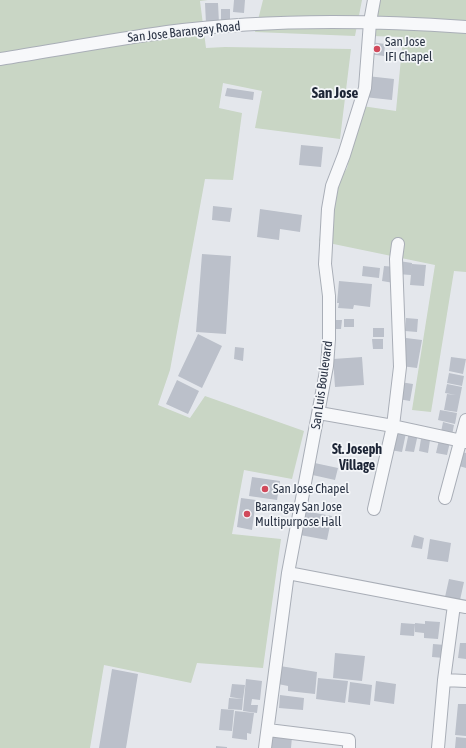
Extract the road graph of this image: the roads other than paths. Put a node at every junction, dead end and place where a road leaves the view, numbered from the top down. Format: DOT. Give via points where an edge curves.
graph roads {
  1 [pos="374,0"];
  2 [pos="370,22"];
  3 [pos="466,27"];
  4 [pos="0,59"];
  5 [pos="398,244"];
  6 [pos="319,413"];
  7 [pos="466,420"];
  8 [pos="393,426"];
  9 [pos="463,441"];
  10 [pos="445,498"];
  11 [pos="374,509"];
  12 [pos="288,573"];
  13 [pos="454,605"];
  14 [pos="466,607"];
  15 [pos="444,680"];
  16 [pos="466,681"];
  17 [pos="268,730"];
  18 [pos="265,748"];
  19 [pos="349,748"];
  20 [pos="438,748"];
  1 -- 2 [label="street, San Luis Boulevard"];
  2 -- 3 [label="street, San Jose Barangay Road"];
  2 -- 4 [label="street, San Jose Barangay Road" via="258,24 168,32"];
  2 -- 6 [label="street, San Luis Boulevard" via="365,88 332,186 328,209 325,264 330,339"];
  5 -- 8 [label="street" via="396,259 400,367"];
  6 -- 8 [label="street"];
  6 -- 12 [label="street, San Luis Boulevard"];
  7 -- 9 [label="street"];
  8 -- 9 [label="street"];
  8 -- 11 [label="street"];
  9 -- 10 [label="street"];
  12 -- 13 [label="street"];
  12 -- 17 [label="street, San Luis Boulevard"];
  13 -- 14 [label="street"];
  13 -- 15 [label="street"];
  15 -- 16 [label="street"];
  15 -- 20 [label="street"];
  17 -- 18 [label="street, San Luis Boulevard"];
  17 -- 19 [label="street" via="349,740"];
}
